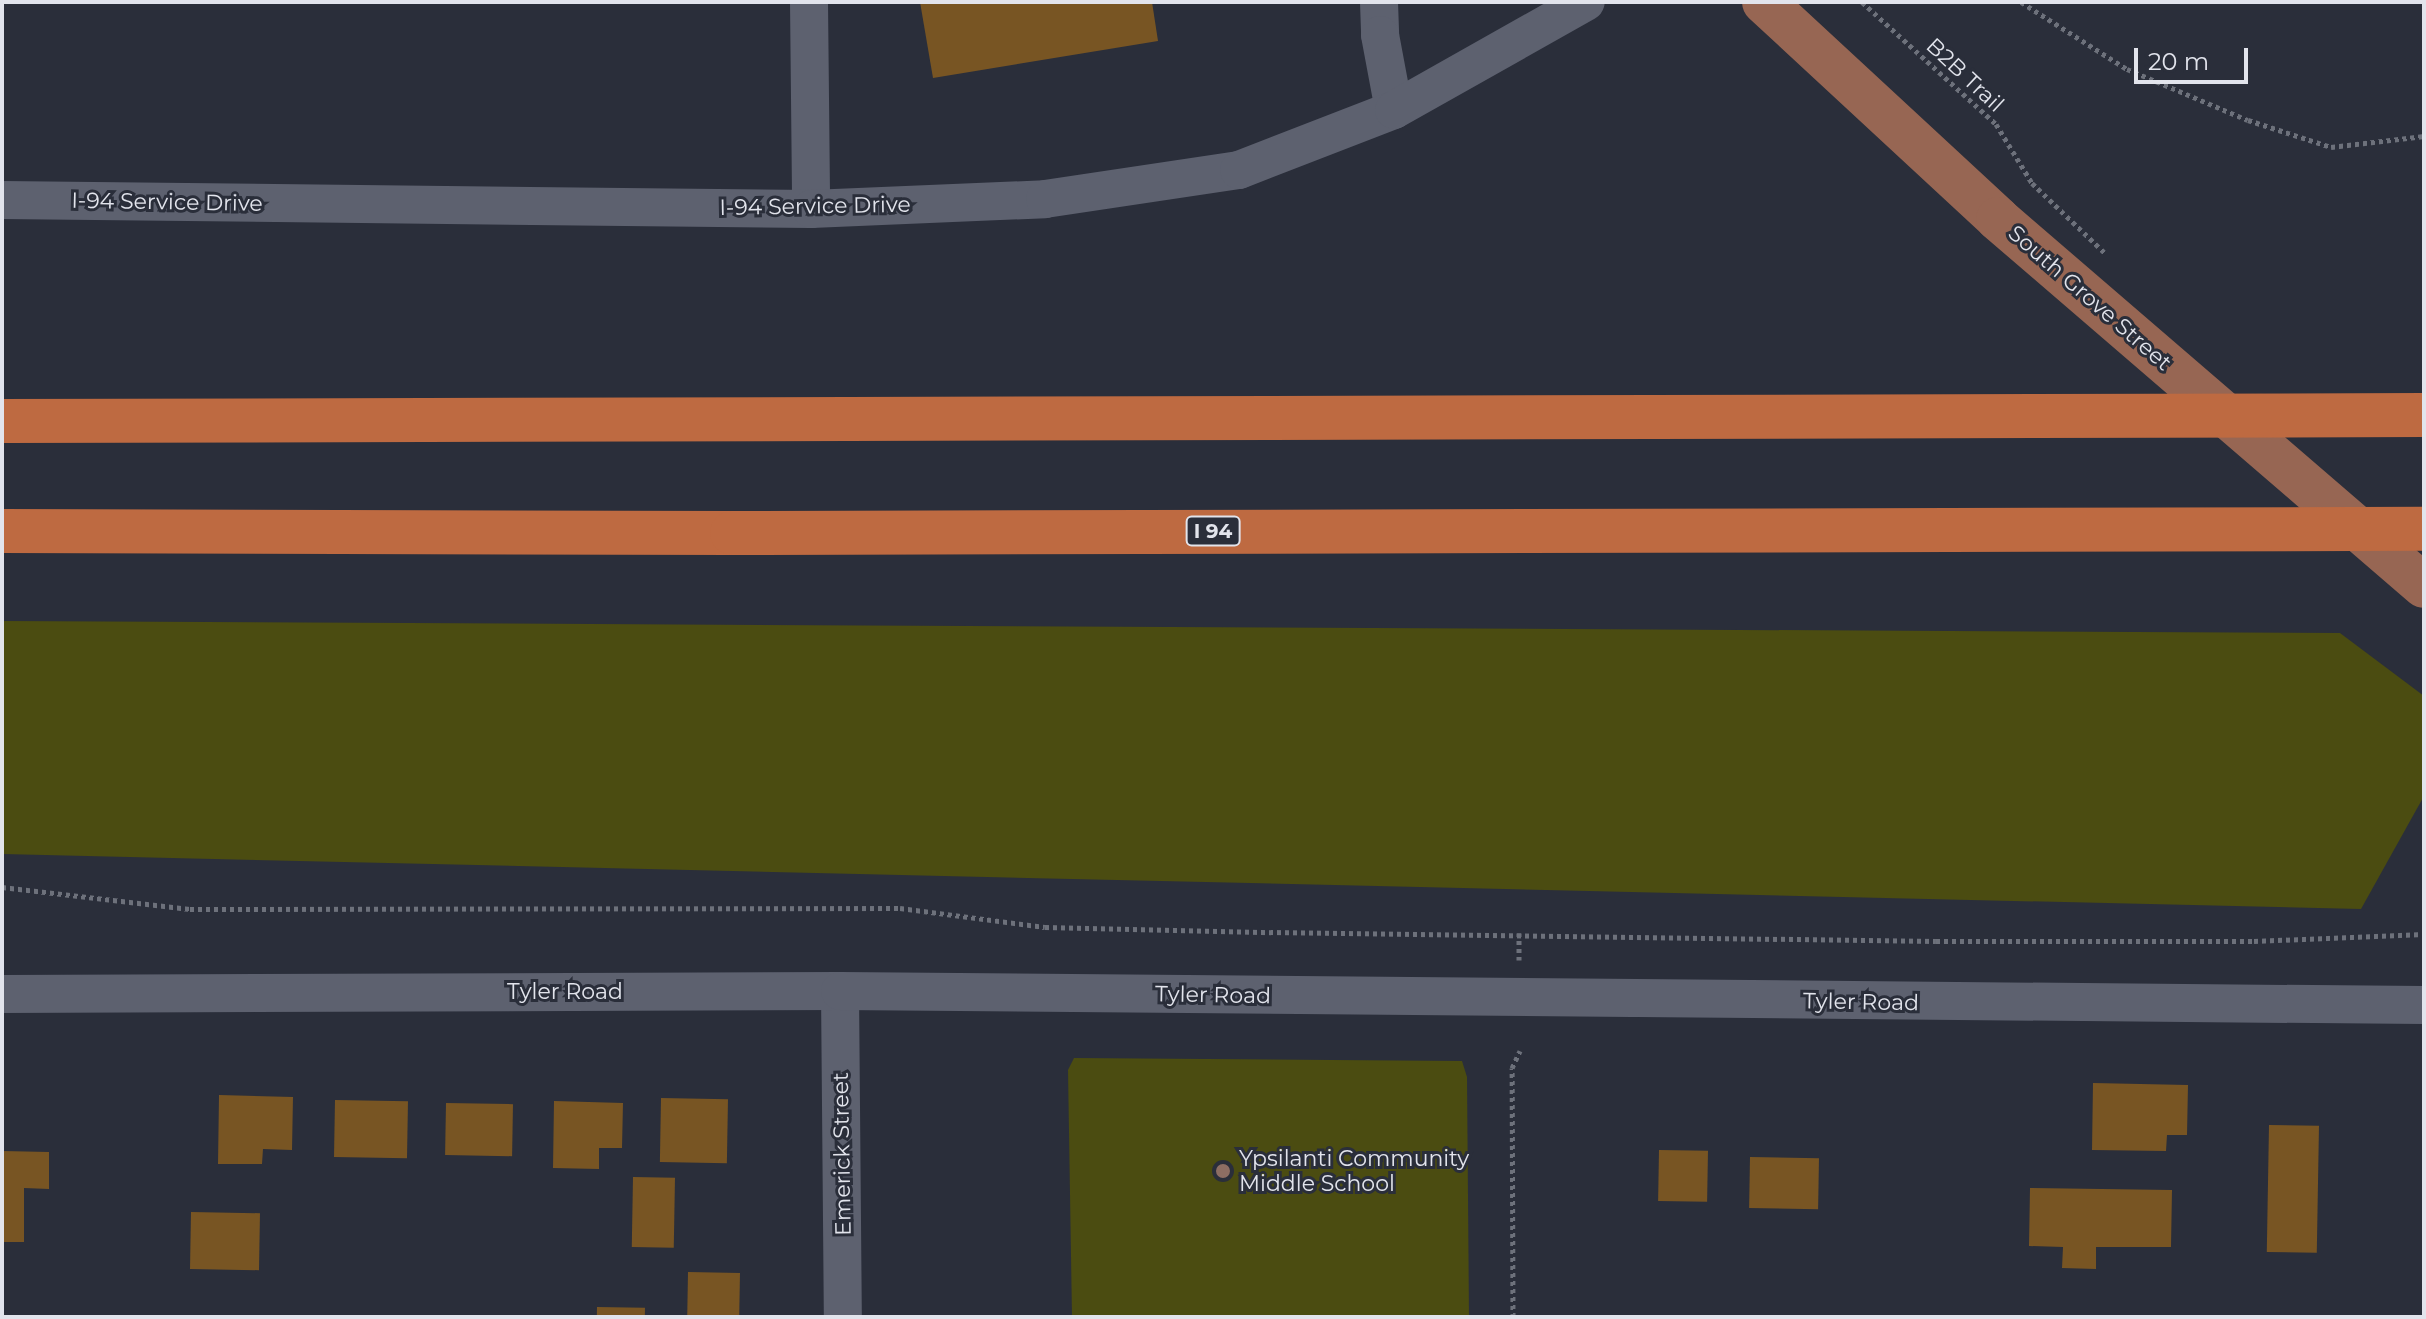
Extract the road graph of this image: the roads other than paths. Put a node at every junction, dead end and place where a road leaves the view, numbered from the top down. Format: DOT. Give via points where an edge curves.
graph roads {
  1 [pos="809,2"];
  2 [pos="1379,2"];
  3 [pos="1764,2"];
  4 [pos="1563,8"];
  5 [pos="1394,110"];
  6 [pos="2,200"];
  7 [pos="811,209"];
  8 [pos="2424,415"];
  9 [pos="2,421"];
  10 [pos="2424,529"];
  11 [pos="2,531"];
  12 [pos="2424,586"];
  13 [pos="840,991"];
  14 [pos="2,994"];
  15 [pos="2424,1005"];
  16 [pos="843,1317"];
  1 -- 7 [label="street"];
  2 -- 5 [label="street"];
  3 -- 12 [label="main road, South Grove Street" via="1998,219"];
  4 -- 5 [label="street, I-94 Service Drive"];
  5 -- 7 [label="street, I-94 Service Drive" via="1239,170 1045,199"];
  6 -- 7 [label="street, I-94 Service Drive"];
  8 -- 9 [label="highway"];
  10 -- 11 [label="highway, I 94"];
  13 -- 14 [label="street, Tyler Road"];
  13 -- 15 [label="street, Tyler Road"];
  13 -- 16 [label="street, Emerick Street"];
}
